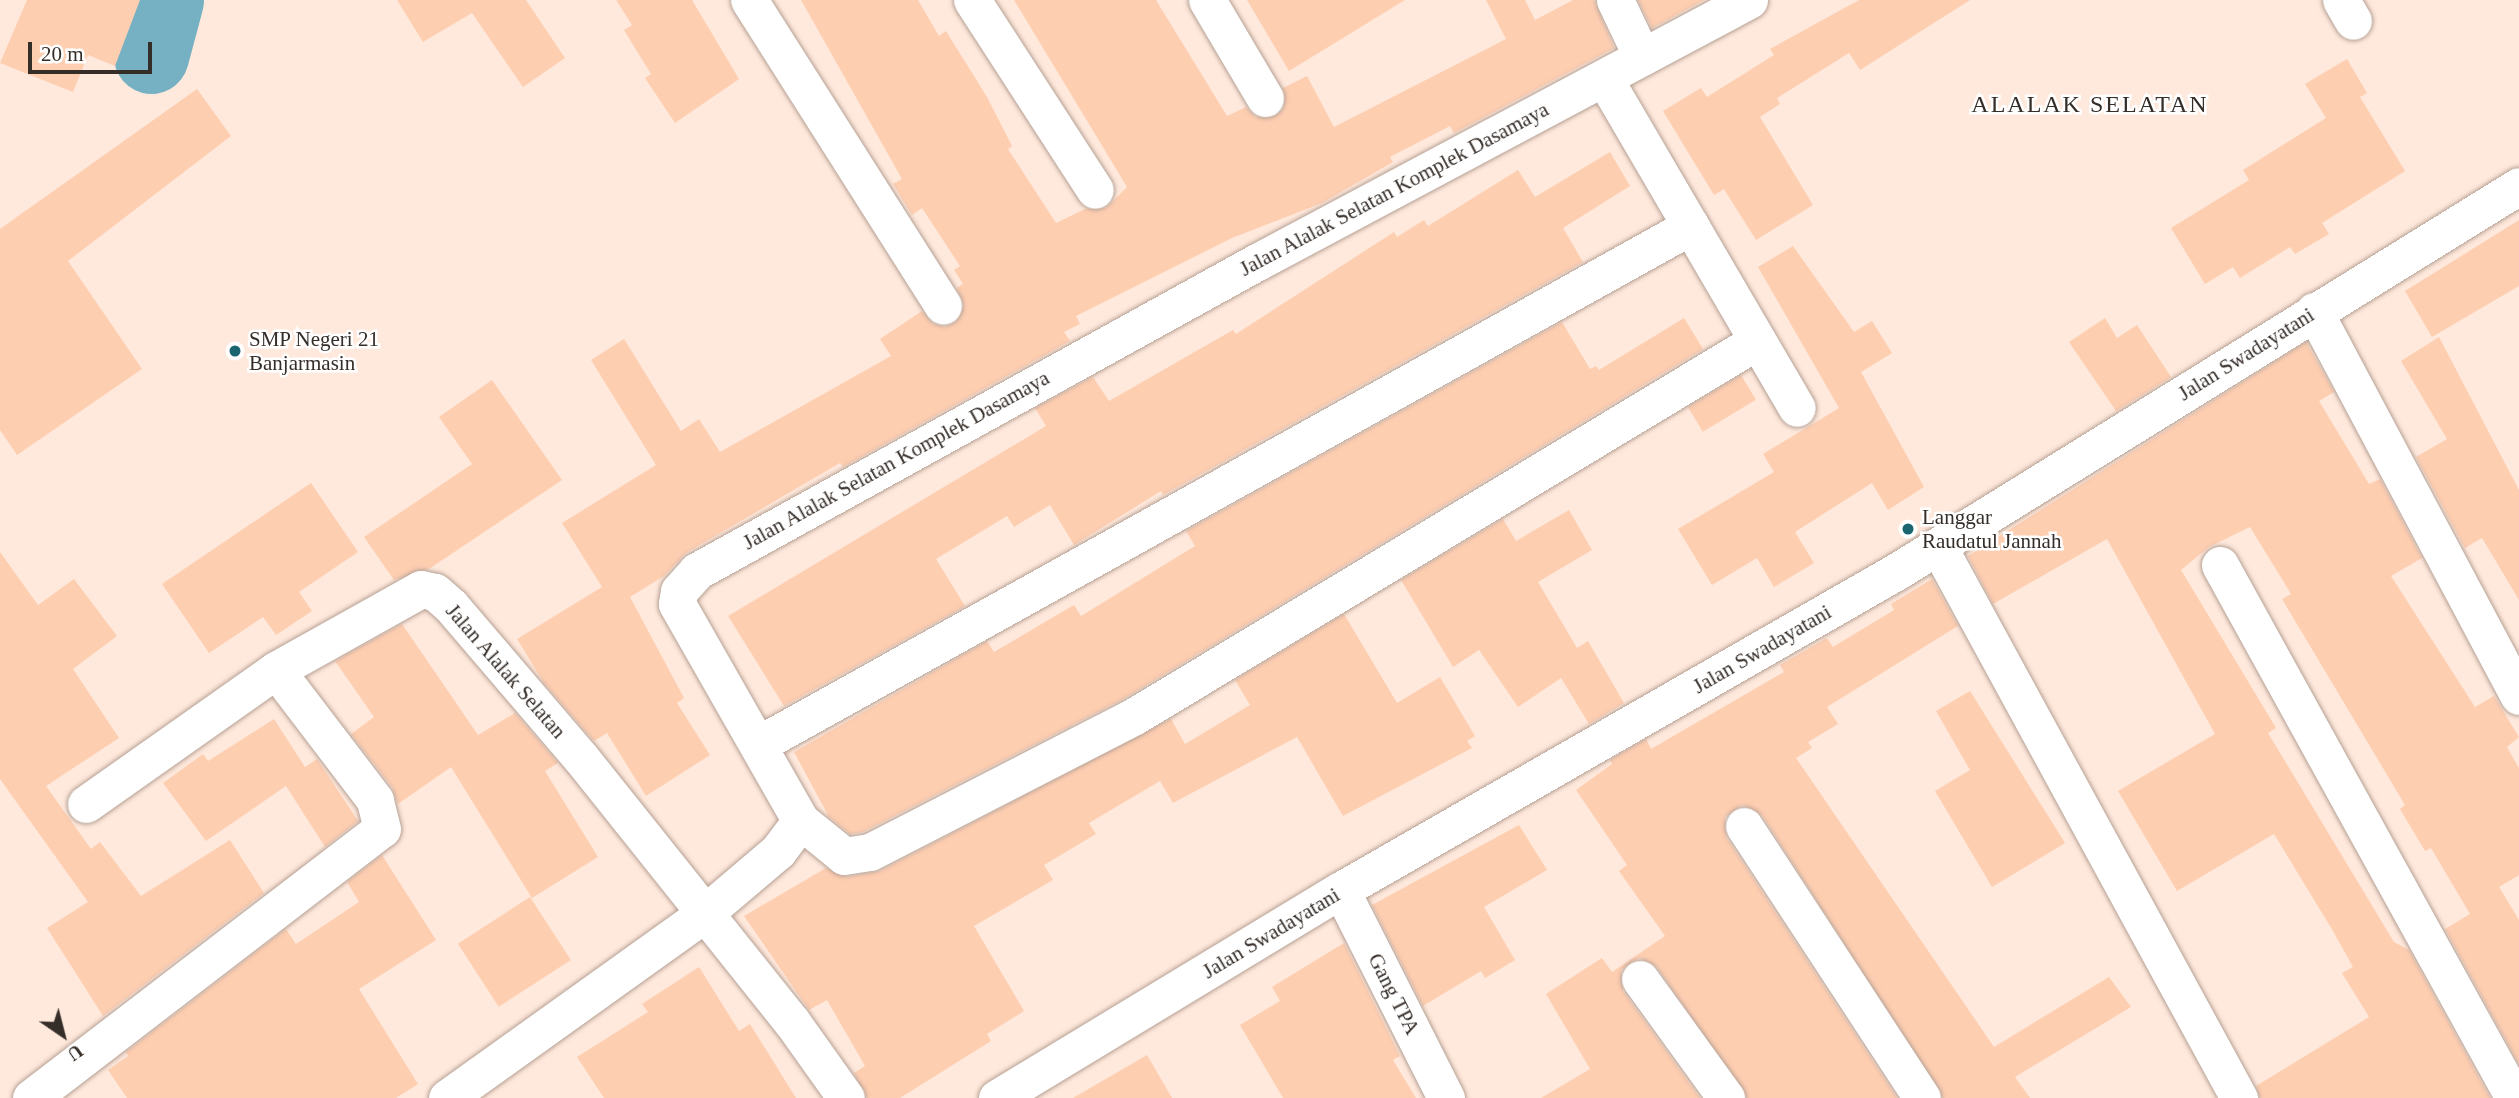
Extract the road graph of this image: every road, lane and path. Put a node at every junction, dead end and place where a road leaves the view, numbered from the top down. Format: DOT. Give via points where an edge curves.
graph roads {
  1 [pos="749,0"];
  2 [pos="972,0"];
  3 [pos="1207,0"];
  4 [pos="1615,0"];
  5 [pos="1749,0"];
  6 [pos="1642,57"];
  7 [pos="1604,78"];
  8 [pos="1265,98"];
  9 [pos="2519,186"];
  10 [pos="1095,190"];
  11 [pos="1691,226"];
  12 [pos="943,306"];
  13 [pos="2314,311"];
  14 [pos="1757,341"];
  15 [pos="1797,408"];
  16 [pos="1938,546"];
  17 [pos="2220,565"];
  18 [pos="276,670"];
  19 [pos="2519,695"];
  20 [pos="760,744"];
  21 [pos="86,804"];
  22 [pos="801,821"];
  23 [pos="1744,826"];
  24 [pos="1342,890"];
  25 [pos="705,913"];
  26 [pos="1640,979"];
  27 [pos="31,1098"];
  28 [pos="447,1098"];
  29 [pos="846,1098"];
  30 [pos="997,1098"];
  31 [pos="1446,1098"];
  32 [pos="1726,1098"];
  33 [pos="1922,1098"];
  34 [pos="2239,1098"];
  35 [pos="2514,1098"];
  1 -- 12 [label="street"];
  2 -- 10 [label="street"];
  3 -- 8 [label="street"];
  4 -- 6 [label="street"];
  5 -- 6 [label="street, Jalan Alalak Selatan Komplek Dasamaya"];
  6 -- 7 [label="street, Jalan Alalak Selatan Komplek Dasamaya"];
  7 -- 11 [label="street"];
  7 -- 20 [label="street, Jalan Alalak Selatan Komplek Dasamaya" via="697,570 679,591 677,604"];
  9 -- 13 [label="street, Jalan Swadayatani"];
  11 -- 14 [label="street"];
  11 -- 20 [label="street"];
  13 -- 16 [label="street, Jalan Swadayatani"];
  13 -- 19 [label="street"];
  14 -- 15 [label="street"];
  14 -- 22 [label="street" via="1133,716 870,852 844,856"];
  16 -- 24 [label="street, Jalan Swadayatani"];
  16 -- 34 [label="street"];
  17 -- 35 [label="street"];
  18 -- 21 [label="street, Jalan Alalak Selatan"];
  18 -- 25 [label="street, Jalan Alalak Selatan" via="400,599 421,589 435,592"];
  18 -- 27 [label="street" via="375,800 382,829"];
  20 -- 22 [label="street, Jalan Alalak Selatan Komplek Dasamaya"];
  22 -- 25 [label="street" via="778,851"];
  23 -- 33 [label="street"];
  24 -- 30 [label="street, Jalan Swadayatani"];
  24 -- 31 [label="street, Gang TPA"];
  25 -- 28 [label="street"];
  25 -- 29 [label="street, Jalan Alalak Selatan"];
  26 -- 32 [label="street"];
}
